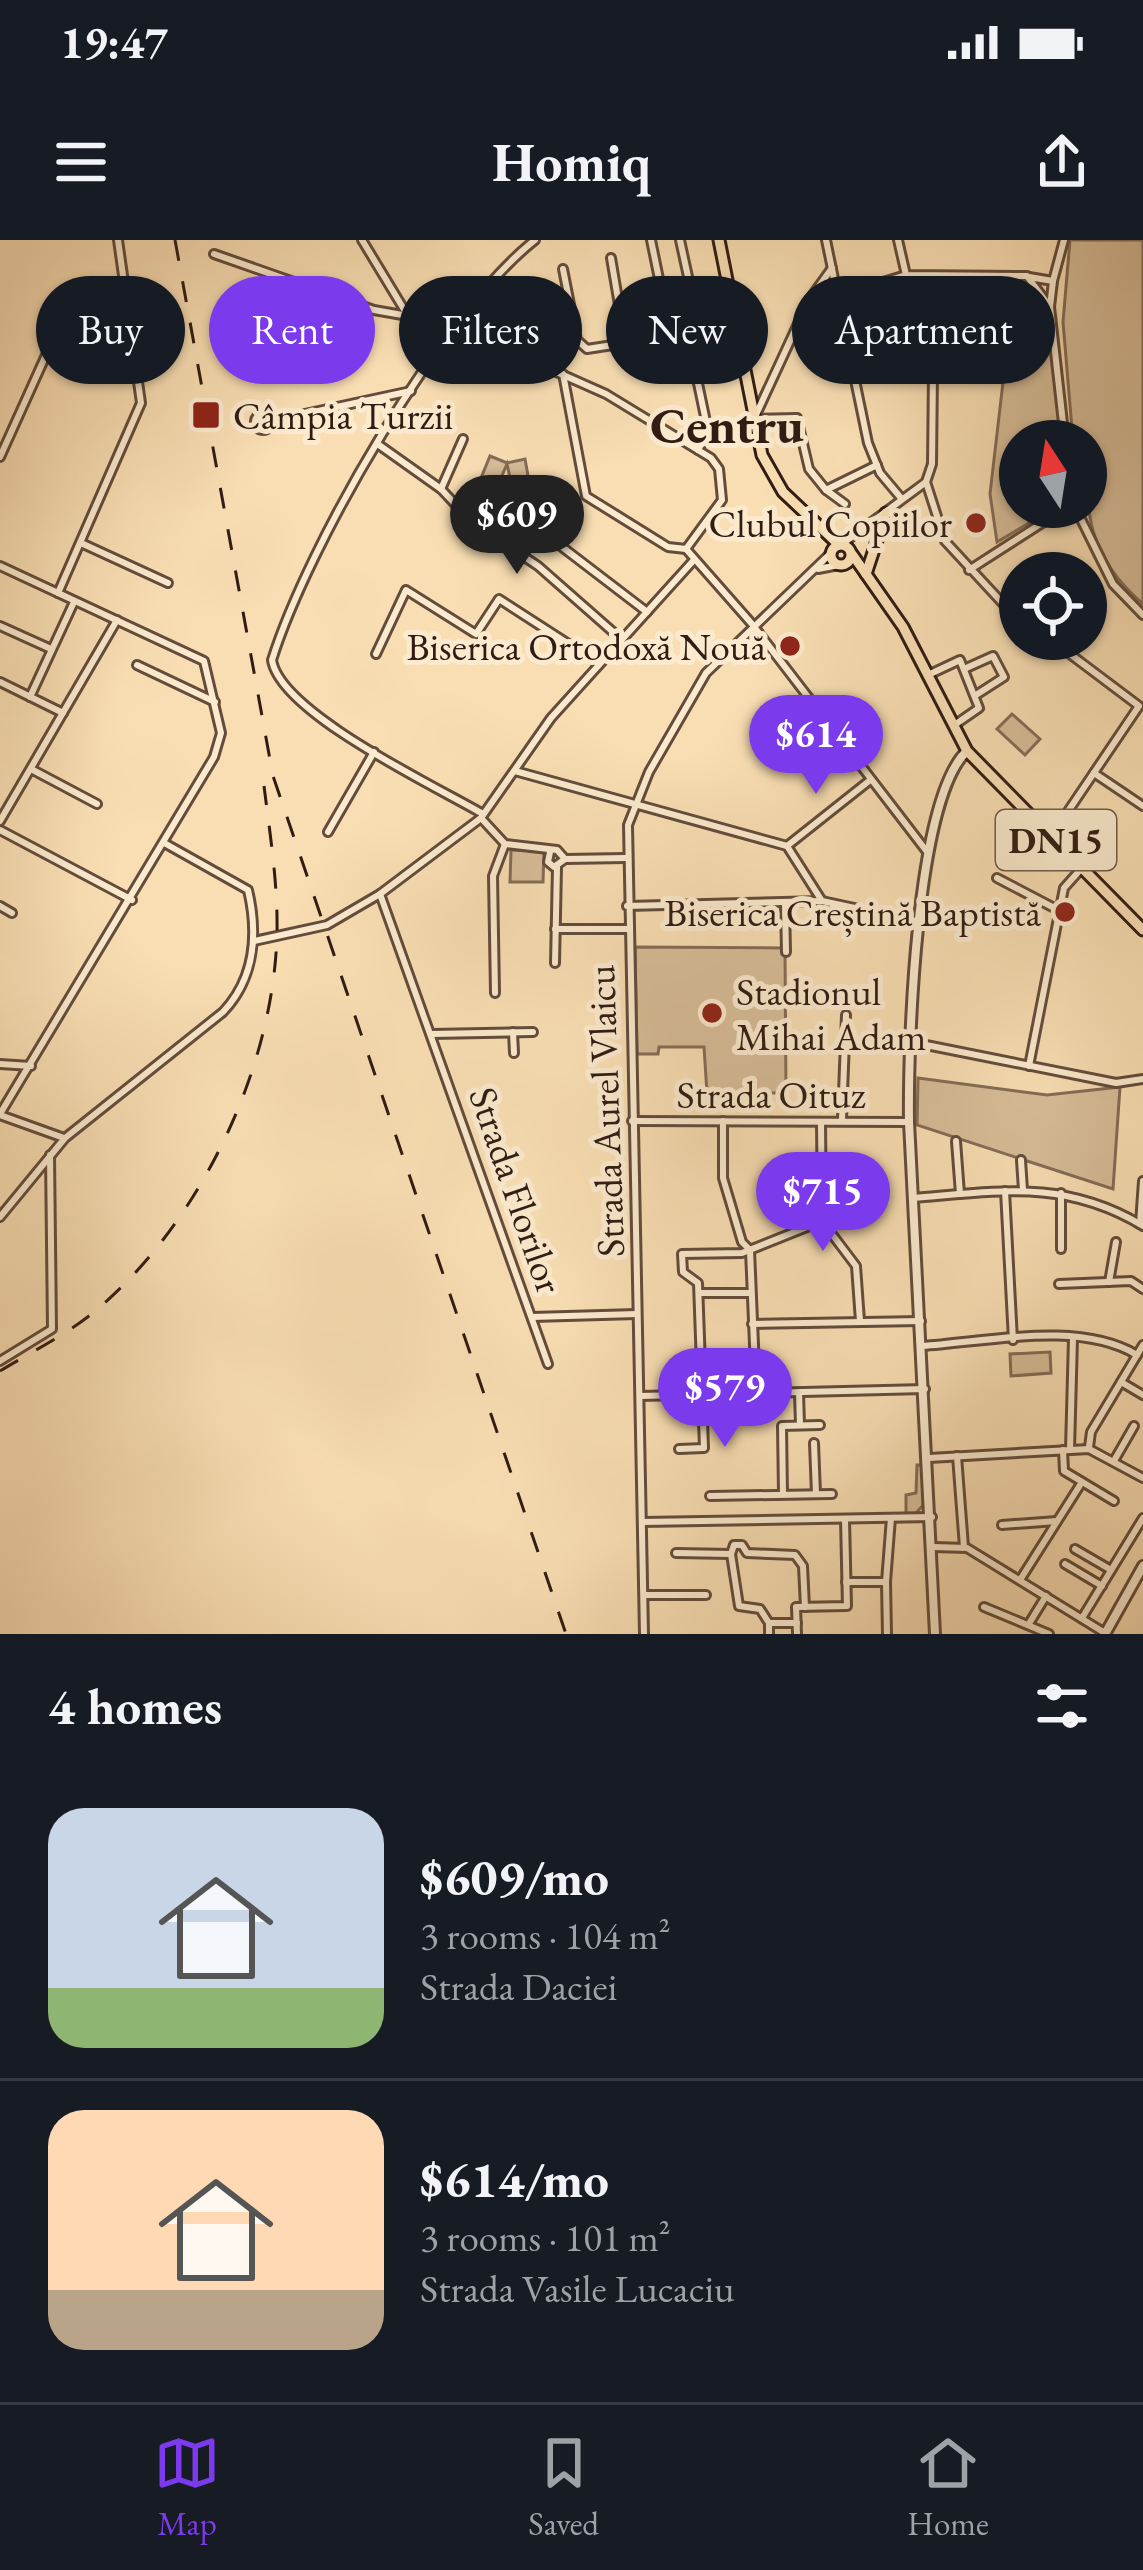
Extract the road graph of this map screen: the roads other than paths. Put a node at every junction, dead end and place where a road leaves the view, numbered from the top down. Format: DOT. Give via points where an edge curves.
graph roads {
  1 [pos="118,240"];
  2 [pos="362,240"];
  3 [pos="536,240"];
  4 [pos="651,240"];
  5 [pos="680,240"];
  6 [pos="719,240"];
  7 [pos="826,240"];
  8 [pos="898,240"];
  9 [pos="1064,240"];
  10 [pos="214,254"];
  11 [pos="611,258"];
  12 [pos="832,268"];
  13 [pos="563,269"];
  14 [pos="906,275"];
  15 [pos="502,276"];
  16 [pos="614,276"];
  17 [pos="658,276"];
  18 [pos="688,276"];
  19 [pos="726,276"];
  20 [pos="903,276"];
  21 [pos="913,276"];
  22 [pos="1054,276"];
  23 [pos="399,301"];
  24 [pos="399,314"];
  25 [pos="1055,345"];
  26 [pos="606,349"];
  27 [pos="36,378"];
  28 [pos="418,384"];
  29 [pos="565,384"];
  30 [pos="581,384"];
  31 [pos="698,384"];
  32 [pos="747,384"];
  33 [pos="931,384"];
  34 [pos="414,390"];
  35 [pos="754,419"];
  36 [pos="1063,420"];
  37 [pos="272,421"];
  38 [pos="463,439"];
  39 [pos="379,445"];
  40 [pos="698,450"];
  41 [pos="0,458"];
  42 [pos="877,465"];
  43 [pos="926,482"];
  44 [pos="441,489"];
  45 [pos="826,490"];
  46 [pos="901,498"];
  47 [pos="845,504"];
  48 [pos="886,513"];
  49 [pos="532,524"];
  50 [pos="1037,528"];
  51 [pos="1082,528"];
  52 [pos="81,542"];
  53 [pos="686,549"];
  54 [pos="841,550"];
  55 [pos="693,561"];
  56 [pos="839,565"];
  57 [pos="0,566"];
  58 [pos="969,570"];
  59 [pos="815,571"];
  60 [pos="866,574"];
  61 [pos="168,583"];
  62 [pos="875,586"];
  63 [pos="58,593"];
  64 [pos="75,601"];
  65 [pos="999,601"];
  66 [pos="646,612"];
  67 [pos="1143,615"];
  68 [pos="117,620"];
  69 [pos="752,624"];
  70 [pos="0,626"];
  71 [pos="621,639"];
  72 [pos="52,649"];
  73 [pos="376,654"];
  74 [pos="1078,660"];
  75 [pos="598,664"];
  76 [pos="137,665"];
  77 [pos="964,669"];
  78 [pos="928,675"];
  79 [pos="0,682"];
  80 [pos="976,695"];
  81 [pos="30,697"];
  82 [pos="215,702"];
  83 [pos="1142,707"];
  84 [pos="63,713"];
  85 [pos="953,726"];
  86 [pos="831,730"];
  87 [pos="375,751"];
  88 [pos="967,751"];
  89 [pos="789,760"];
  90 [pos="31,769"];
  91 [pos="515,771"];
  92 [pos="1094,773"];
  93 [pos="870,780"];
  94 [pos="97,805"];
  95 [pos="1143,806"];
  96 [pos="633,807"];
  97 [pos="482,816"];
  98 [pos="0,825"];
  99 [pos="328,832"];
  100 [pos="1052,836"];
  101 [pos="165,844"];
  102 [pos="505,844"];
  103 [pos="788,846"];
  104 [pos="550,852"];
  105 [pos="928,854"];
  106 [pos="626,858"];
  107 [pos="565,859"];
  108 [pos="556,867"];
  109 [pos="1084,867"];
  110 [pos="997,878"];
  111 [pos="380,894"];
  112 [pos="132,900"];
  113 [pos="822,901"];
  114 [pos="785,905"];
  115 [pos="0,906"];
  116 [pos="627,907"];
  117 [pos="1060,911"];
  118 [pos="13,913"];
  119 [pos="920,922"];
  120 [pos="1143,928"];
  121 [pos="555,929"];
  122 [pos="628,929"];
  123 [pos="254,940"];
  124 [pos="786,952"];
  125 [pos="555,964"];
  126 [pos="495,993"];
  127 [pos="846,1015"];
  128 [pos="513,1032"];
  129 [pos="533,1032"];
  130 [pos="432,1034"];
  131 [pos="910,1042"];
  132 [pos="514,1053"];
  133 [pos="0,1064"];
  134 [pos="31,1066"];
  135 [pos="1029,1066"];
  136 [pos="1143,1079"];
  137 [pos="0,1115"];
  138 [pos="632,1121"];
  139 [pos="723,1121"];
  140 [pos="821,1121"];
  141 [pos="842,1121"];
  142 [pos="909,1122"];
  143 [pos="65,1138"];
  144 [pos="956,1141"];
  145 [pos="50,1155"];
  146 [pos="1021,1160"];
  147 [pos="1143,1181"];
  148 [pos="1023,1190"];
  149 [pos="1005,1191"];
  150 [pos="1060,1192"];
  151 [pos="960,1194"];
  152 [pos="914,1198"];
  153 [pos="0,1217"];
  154 [pos="822,1221"];
  155 [pos="1142,1225"];
  156 [pos="1116,1242"];
  157 [pos="1061,1249"];
  158 [pos="750,1250"];
  159 [pos="1109,1282"];
  160 [pos="1059,1284"];
  161 [pos="1143,1289"];
  162 [pos="699,1293"];
  163 [pos="750,1293"];
  164 [pos="638,1314"];
  165 [pos="532,1317"];
  166 [pos="860,1321"];
  167 [pos="921,1321"];
  168 [pos="752,1324"];
  169 [pos="1073,1338"];
  170 [pos="1013,1340"];
  171 [pos="1143,1345"];
  172 [pos="922,1346"];
  173 [pos="1137,1355"];
  174 [pos="0,1360"];
  175 [pos="548,1364"];
  176 [pos="1121,1382"];
  177 [pos="925,1389"];
  178 [pos="799,1391"];
  179 [pos="755,1392"];
  180 [pos="704,1394"];
  181 [pos="1143,1395"];
  182 [pos="640,1396"];
  183 [pos="800,1425"];
  184 [pos="820,1425"];
  185 [pos="1134,1426"];
  186 [pos="814,1443"];
  187 [pos="679,1449"];
  188 [pos="1089,1449"];
  189 [pos="1067,1450"];
  190 [pos="957,1456"];
  191 [pos="929,1458"];
  192 [pos="1114,1460"];
  193 [pos="1143,1478"];
  194 [pos="1082,1481"];
  195 [pos="783,1494"];
  196 [pos="816,1494"];
  197 [pos="832,1494"];
  198 [pos="710,1496"];
  199 [pos="1114,1501"];
  200 [pos="932,1517"];
  201 [pos="891,1518"];
  202 [pos="1143,1518"];
  203 [pos="845,1519"];
  204 [pos="1057,1521"];
  205 [pos="642,1522"];
  206 [pos="1003,1525"];
  207 [pos="933,1546"];
  208 [pos="964,1547"];
  209 [pos="1075,1549"];
  210 [pos="676,1552"];
  211 [pos="731,1554"];
  212 [pos="1065,1564"];
  213 [pos="1143,1566"];
  214 [pos="1111,1570"];
  215 [pos="1020,1580"];
  216 [pos="846,1582"];
  217 [pos="886,1582"];
  218 [pos="1102,1586"];
  219 [pos="644,1594"];
  220 [pos="706,1594"];
  221 [pos="1046,1596"];
  222 [pos="805,1607"];
  223 [pos="984,1607"];
  224 [pos="1082,1618"];
  225 [pos="1030,1622"];
  226 [pos="769,1623"];
  227 [pos="796,1623"];
  228 [pos="644,1634"];
  229 [pos="769,1634"];
  230 [pos="797,1634"];
  231 [pos="887,1634"];
  232 [pos="935,1634"];
  233 [pos="1049,1634"];
  234 [pos="1105,1634"];
  1 -- 52 [label="street" via="140,403"];
  2 -- 23 [label="street"];
  3 -- 15 [label="street"];
  4 -- 17 [label="street"];
  5 -- 18 [label="street"];
  6 -- 19 [label="main road, DN15"];
  7 -- 12 [label="street"];
  8 -- 14 [label="street"];
  9 -- 22 [label="street"];
  10 -- 24 [label="street"];
  11 -- 16 [label="street"];
  12 -- 35 [label="street"];
  12 -- 42 [label="street"];
  13 -- 26 [label="street" via="577,340"];
  14 -- 20 [label="street"];
  14 -- 21 [label="street"];
  25 -- 36 [label="street"];
  27 -- 41 [label="street"];
  28 -- 34 [label="street"];
  29 -- 53 [label="street" via="586,496 668,547"];
  30 -- 40 [label="street"];
  31 -- 40 [label="street" via="708,431"];
  32 -- 35 [label="main road, DN15"];
  33 -- 43 [label="street"];
  34 -- 37 [label="street"];
  34 -- 39 [label="street"];
  35 -- 45 [label="street" via="797,418 809,469"];
  35 -- 54 [label="main road, DN15" via="767,467"];
  38 -- 44 [label="street"];
  39 -- 44 [label="street"];
  39 -- 87 [label="street" via="328,533 273,668 310,709"];
  40 -- 53 [label="street" via="717,464 722,500"];
  42 -- 45 [label="street"];
  42 -- 46 [label="street"];
  43 -- 46 [label="street"];
  43 -- 58 [label="street" via="945,541"];
  44 -- 71 [label="street"];
  45 -- 47 [label="street"];
  46 -- 48 [label="street"];
  48 -- 54 [label="street, Strada Aurel Vlaicu"];
  48 -- 60 [label="main road"];
  49 -- 66 [label="street"];
  50 -- 58 [label="street"];
  51 -- 67 [label="street" via="1113,584"];
  52 -- 61 [label="street"];
  52 -- 63 [label="street"];
  53 -- 55 [label="street"];
  54 -- 56 [label="main road, DN15"];
  54 -- 59 [label="street, Strada Aurel Vlaicu"];
  54 -- 60 [label="main road, DN15"];
  55 -- 66 [label="street"];
  55 -- 69 [label="street"];
  56 -- 59 [label="street"];
  56 -- 62 [label="main road, DN15"];
  57 -- 63 [label="street"];
  58 -- 65 [label="street"];
  59 -- 69 [label="street, Strada Aurel Vlaicu"];
  60 -- 62 [label="main road, DN15"];
  62 -- 78 [label="main road, DN15"];
  63 -- 64 [label="street"];
  64 -- 68 [label="street"];
  64 -- 72 [label="street"];
  66 -- 71 [label="street"];
  68 -- 82 [label="street" via="206,664"];
  68 -- 84 [label="street"];
  69 -- 86 [label="street"];
  69 -- 96 [label="street, Strada Aurel Vlaicu" via="686,704"];
  70 -- 72 [label="street"];
  71 -- 75 [label="street"];
  72 -- 81 [label="street"];
  73 -- 75 [label="street" via="406,590 476,634 500,599"];
  74 -- 83 [label="street"];
  75 -- 91 [label="street"];
  76 -- 82 [label="street"];
  77 -- 78 [label="street" via="961,660"];
  77 -- 80 [label="street"];
  77 -- 80 [label="street" via="993,656 1004,677"];
  78 -- 85 [label="main road, DN15"];
  79 -- 81 [label="street"];
  80 -- 85 [label="street" via="979,708"];
  81 -- 84 [label="street"];
  82 -- 101 [label="street" via="218,746"];
  83 -- 92 [label="street"];
  84 -- 90 [label="street"];
  85 -- 88 [label="main road, DN15"];
  86 -- 89 [label="street"];
  86 -- 93 [label="street"];
  87 -- 97 [label="street"];
  87 -- 99 [label="street"];
  88 -- 100 [label="main road, DN15"];
  88 -- 105 [label="street"];
  90 -- 94 [label="street"];
  90 -- 98 [label="street"];
  91 -- 96 [label="street"];
  91 -- 97 [label="street"];
  92 -- 95 [label="street"];
  92 -- 100 [label="street"];
  93 -- 103 [label="street"];
  93 -- 105 [label="street"];
  96 -- 103 [label="street"];
  96 -- 106 [label="street, Strada Aurel Vlaicu"];
  97 -- 102 [label="street"];
  97 -- 111 [label="street"];
  98 -- 112 [label="street"];
  100 -- 109 [label="main road, DN15"];
  101 -- 112 [label="street"];
  101 -- 123 [label="street" via="248,890"];
  102 -- 104 [label="street"];
  102 -- 126 [label="street" via="493,876"];
  103 -- 113 [label="street"];
  104 -- 107 [label="street"];
  104 -- 108 [label="street"];
  105 -- 119 [label="street"];
  106 -- 107 [label="street"];
  106 -- 116 [label="street, Strada Aurel Vlaicu"];
  107 -- 108 [label="street"];
  108 -- 121 [label="street"];
  109 -- 117 [label="street" via="1064,889"];
  109 -- 120 [label="main road, DN15"];
  110 -- 117 [label="street"];
  111 -- 123 [label="street" via="327,925"];
  111 -- 130 [label="street, Strada Florilor"];
  112 -- 134 [label="street"];
  113 -- 114 [label="street"];
  113 -- 119 [label="street"];
  114 -- 116 [label="street"];
  114 -- 124 [label="street"];
  115 -- 118 [label="street"];
  116 -- 122 [label="street, Strada Aurel Vlaicu"];
  117 -- 135 [label="street"];
  119 -- 131 [label="street"];
  121 -- 122 [label="street"];
  121 -- 125 [label="street"];
  122 -- 138 [label="street, Strada Aurel Vlaicu"];
  123 -- 143 [label="street" via="248,971 223,1012"];
  127 -- 141 [label="street"];
  128 -- 129 [label="street, Strada Florilor"];
  128 -- 130 [label="street, Strada Florilor"];
  128 -- 132 [label="street"];
  130 -- 165 [label="street, Strada Florilor"];
  131 -- 135 [label="street"];
  131 -- 142 [label="street"];
  133 -- 134 [label="street"];
  134 -- 137 [label="street"];
  135 -- 136 [label="street" via="1116,1083"];
  137 -- 143 [label="street"];
  138 -- 139 [label="street, Strada Oituz"];
  138 -- 164 [label="street, Strada Aurel Vlaicu"];
  139 -- 140 [label="street, Strada Oituz"];
  139 -- 158 [label="street" via="723,1178"];
  140 -- 141 [label="street, Strada Oituz"];
  140 -- 154 [label="street"];
  141 -- 142 [label="street, Strada Oituz"];
  142 -- 152 [label="street"];
  143 -- 145 [label="street"];
  144 -- 151 [label="street"];
  145 -- 153 [label="street"];
  145 -- 174 [label="street" via="52,1329"];
  146 -- 148 [label="street"];
  147 -- 155 [label="street"];
  148 -- 149 [label="street"];
  148 -- 150 [label="street"];
  149 -- 151 [label="street"];
  149 -- 170 [label="street"];
  150 -- 155 [label="street"];
  150 -- 157 [label="street"];
  151 -- 152 [label="street"];
  152 -- 167 [label="street"];
  154 -- 158 [label="street"];
  154 -- 166 [label="street" via="856,1266"];
  156 -- 159 [label="street"];
  158 -- 162 [label="street" via="682,1255 682,1272 698,1282"];
  158 -- 163 [label="street"];
  159 -- 160 [label="street"];
  159 -- 161 [label="street"];
  162 -- 163 [label="street"];
  162 -- 180 [label="street"];
  163 -- 168 [label="street"];
  164 -- 165 [label="street"];
  164 -- 182 [label="street, Strada Aurel Vlaicu"];
  165 -- 175 [label="street, Strada Florilor"];
  166 -- 167 [label="street"];
  166 -- 168 [label="street"];
  167 -- 172 [label="street"];
  168 -- 179 [label="street"];
  169 -- 170 [label="street"];
  169 -- 173 [label="street"];
  169 -- 189 [label="street"];
  170 -- 172 [label="street"];
  171 -- 173 [label="street"];
  172 -- 177 [label="street"];
  173 -- 176 [label="street"];
  176 -- 181 [label="street"];
  176 -- 188 [label="street"];
  177 -- 178 [label="street"];
  177 -- 191 [label="street"];
  178 -- 179 [label="street"];
  178 -- 183 [label="street"];
  179 -- 180 [label="street"];
  180 -- 182 [label="street"];
  180 -- 187 [label="street" via="704,1448"];
  182 -- 205 [label="street, Strada Aurel Vlaicu"];
  183 -- 184 [label="street"];
  183 -- 195 [label="street" via="782,1426"];
  185 -- 192 [label="street"];
  186 -- 196 [label="street"];
  188 -- 189 [label="street"];
  188 -- 192 [label="street"];
  189 -- 190 [label="street"];
  189 -- 194 [label="street" via="1064,1471"];
  190 -- 191 [label="street"];
  190 -- 208 [label="street"];
  191 -- 200 [label="street"];
  192 -- 193 [label="street"];
  194 -- 199 [label="street"];
  194 -- 204 [label="street"];
  195 -- 196 [label="street"];
  195 -- 198 [label="street"];
  196 -- 197 [label="street"];
  200 -- 201 [label="street"];
  200 -- 207 [label="street"];
  201 -- 203 [label="street"];
  201 -- 217 [label="street"];
  202 -- 214 [label="street"];
  203 -- 205 [label="street"];
  203 -- 216 [label="street"];
  204 -- 206 [label="street"];
  204 -- 215 [label="street"];
  205 -- 219 [label="street, Strada Aurel Vlaicu"];
  207 -- 208 [label="street"];
  207 -- 232 [label="street"];
  208 -- 215 [label="street"];
  209 -- 214 [label="street"];
  210 -- 211 [label="street"];
  211 -- 222 [label="street" via="742,1545 747,1553 801,1558"];
  211 -- 226 [label="street" via="739,1606 760,1610"];
  212 -- 218 [label="street"];
  213 -- 234 [label="street"];
  214 -- 218 [label="street"];
  215 -- 221 [label="street"];
  216 -- 217 [label="street"];
  216 -- 222 [label="street" via="847,1606"];
  217 -- 231 [label="street"];
  218 -- 224 [label="street"];
  219 -- 220 [label="street"];
  219 -- 228 [label="street, Strada Aurel Vlaicu"];
  221 -- 224 [label="street"];
  221 -- 225 [label="street"];
  222 -- 227 [label="street" via="796,1607"];
  223 -- 225 [label="street" via="1016,1624"];
  224 -- 234 [label="street"];
  225 -- 233 [label="street"];
  226 -- 227 [label="street"];
  226 -- 229 [label="street"];
  227 -- 230 [label="street"];
}
